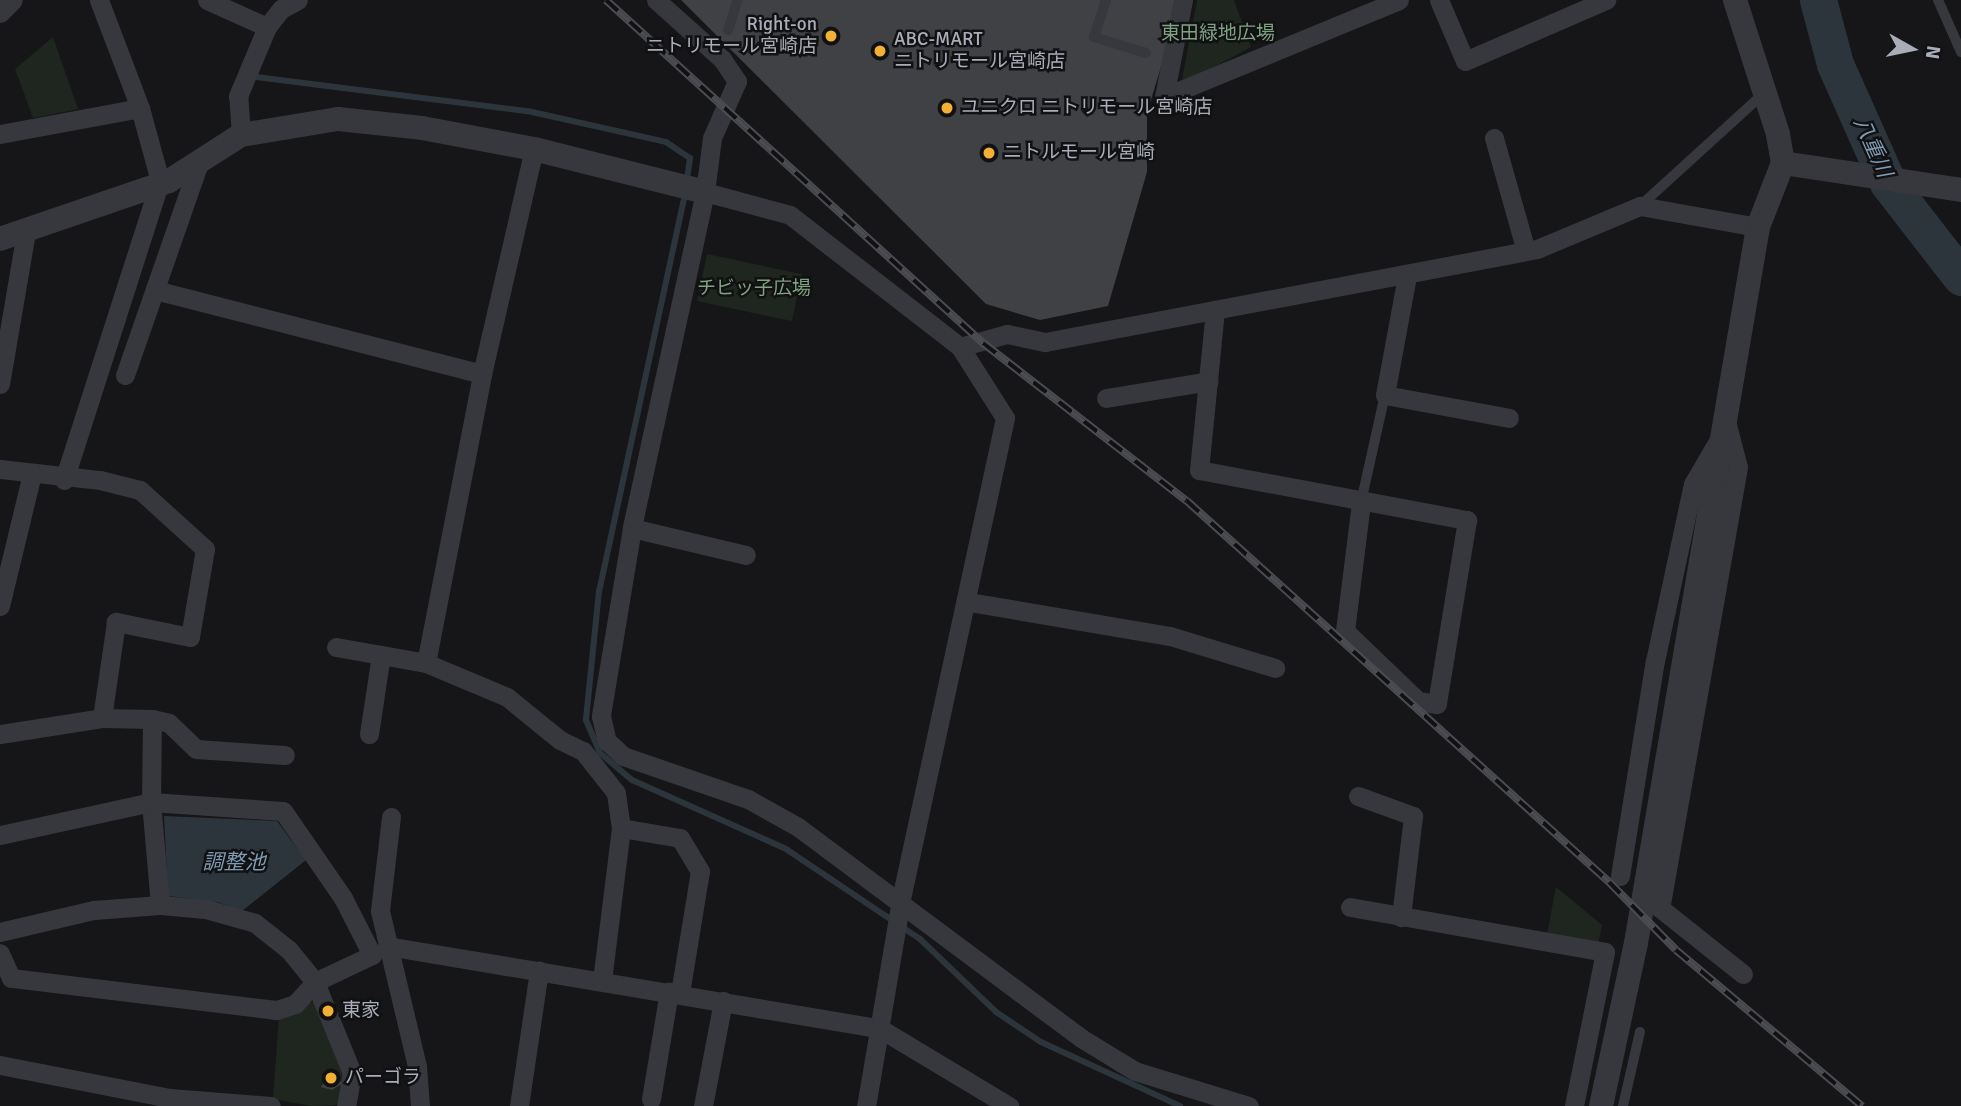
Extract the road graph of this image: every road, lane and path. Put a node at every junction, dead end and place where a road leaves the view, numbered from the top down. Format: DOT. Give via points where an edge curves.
graph roads {
  1 [pos="13,0"];
  2 [pos="99,0"];
  3 [pos="207,0"];
  4 [pos="298,0"];
  5 [pos="656,0"];
  6 [pos="738,0"];
  7 [pos="1106,0"];
  8 [pos="1183,0"];
  9 [pos="1399,0"];
  10 [pos="1438,0"];
  11 [pos="1606,0"];
  12 [pos="1735,0"];
  13 [pos="1938,0"];
  14 [pos="0,13"];
  15 [pos="267,27"];
  16 [pos="728,30"];
  17 [pos="1961,52"];
  18 [pos="1146,53"];
  19 [pos="1765,92"];
  20 [pos="141,108"];
  21 [pos="0,134"];
  22 [pos="242,135"];
  23 [pos="1494,138"];
  24 [pos="534,149"];
  25 [pos="199,163"];
  26 [pos="1791,163"];
  27 [pos="160,181"];
  28 [pos="1961,190"];
  29 [pos="705,191"];
  30 [pos="1640,206"];
  31 [pos="1758,227"];
  32 [pos="26,232"];
  33 [pos="0,239"];
  34 [pos="1525,251"];
  35 [pos="1407,276"];
  36 [pos="155,290"];
  37 [pos="1215,310"];
  38 [pos="960,347"];
  39 [pos="482,374"];
  40 [pos="125,375"];
  41 [pos="1209,381"];
  42 [pos="0,384"];
  43 [pos="1385,395"];
  44 [pos="1106,398"];
  45 [pos="1509,418"];
  46 [pos="1727,425"];
  47 [pos="0,469"];
  48 [pos="32,474"];
  49 [pos="64,480"];
  50 [pos="1361,503"];
  51 [pos="632,528"];
  52 [pos="746,555"];
  53 [pos="969,602"];
  54 [pos="0,606"];
  55 [pos="336,647"];
  56 [pos="381,655"];
  57 [pos="426,663"];
  58 [pos="1275,668"];
  59 [pos="102,718"];
  60 [pos="152,719"];
  61 [pos="0,734"];
  62 [pos="369,734"];
  63 [pos="607,741"];
  64 [pos="583,751"];
  65 [pos="285,755"];
  66 [pos="1358,796"];
  67 [pos="151,802"];
  68 [pos="391,817"];
  69 [pos="621,828"];
  70 [pos="0,835"];
  71 [pos="1620,876"];
  72 [pos="901,900"];
  73 [pos="160,905"];
  74 [pos="1350,907"];
  75 [pos="1401,917"];
  76 [pos="0,932"];
  77 [pos="387,946"];
  78 [pos="0,953"];
  79 [pos="540,970"];
  80 [pos="1743,974"];
  81 [pos="602,980"];
  82 [pos="315,982"];
  83 [pos="675,992"];
  84 [pos="723,1001"];
  85 [pos="878,1028"];
  86 [pos="1640,1032"];
  87 [pos="0,1065"];
  88 [pos="651,1098"];
  89 [pos="1224,1103"];
  90 [pos="271,1106"];
  91 [pos="346,1106"];
  92 [pos="420,1106"];
  93 [pos="519,1106"];
  94 [pos="704,1106"];
  95 [pos="866,1106"];
  96 [pos="1009,1106"];
  97 [pos="1249,1106"];
  98 [pos="1574,1106"];
  99 [pos="1601,1106"];
  100 [pos="1623,1106"];
  1 -- 14 [label="street"];
  2 -- 20 [label="street"];
  3 -- 15 [label="street"];
  4 -- 15 [label="street" via="281,9"];
  5 -- 29 [label="street" via="722,59 737,81 712,138"];
  6 -- 16 [label="lane"];
  7 -- 18 [label="lane" via="1094,37"];
  8 -- 9 [label="street" via="1164,97"];
  10 -- 11 [label="street" via="1465,61"];
  12 -- 19 [label="street"];
  13 -- 17 [label="lane"];
  15 -- 22 [label="street" via="238,96"];
  19 -- 26 [label="street"];
  19 -- 30 [label="lane"];
  20 -- 21 [label="street"];
  20 -- 27 [label="street"];
  22 -- 24 [label="street" via="338,119 422,128"];
  22 -- 25 [label="street"];
  23 -- 34 [label="street"];
  24 -- 29 [label="street"];
  24 -- 39 [label="street"];
  25 -- 27 [label="street" via="169,181"];
  25 -- 36 [label="street"];
  26 -- 28 [label="street"];
  26 -- 31 [label="street"];
  27 -- 32 [label="street"];
  27 -- 49 [label="street"];
  29 -- 38 [label="street" via="790,215"];
  29 -- 51 [label="street"];
  30 -- 31 [label="street"];
  30 -- 34 [label="street"];
  31 -- 46 [label="street"];
  32 -- 33 [label="street"];
  32 -- 42 [label="street"];
  34 -- 35 [label="street"];
  35 -- 37 [label="street"];
  35 -- 43 [label="street"];
  36 -- 39 [label="street"];
  36 -- 40 [label="street"];
  37 -- 38 [label="street" via="1045,342 1007,334"];
  37 -- 41 [label="street"];
  38 -- 53 [label="street" via="1006,418"];
  39 -- 57 [label="street"];
  41 -- 44 [label="street"];
  41 -- 50 [label="street" via="1199,470"];
  43 -- 45 [label="street"];
  43 -- 50 [label="lane"];
  46 -- 71 [label="street" via="1693,485 1655,661"];
  46 -- 80 [label="street" via="1738,467 1660,908"];
  46 -- 99 [label="street" via="1636,943"];
  47 -- 48 [label="street"];
  48 -- 49 [label="street"];
  48 -- 54 [label="street"];
  49 -- 59 [label="street" via="100,480 140,490 205,549 190,636 116,622"];
  50 -- 50 [label="street" via="1468,520 1437,704 1418,701 1345,631"];
  51 -- 52 [label="street"];
  51 -- 63 [label="street" via="601,716"];
  53 -- 58 [label="street" via="1170,636"];
  53 -- 72 [label="street"];
  55 -- 56 [label="street"];
  56 -- 57 [label="street"];
  56 -- 62 [label="street"];
  57 -- 64 [label="street" via="508,697 560,740"];
  59 -- 60 [label="street"];
  59 -- 61 [label="street"];
  60 -- 65 [label="street" via="169,723 195,749"];
  60 -- 67 [label="street"];
  63 -- 64 [label="lane"];
  63 -- 72 [label="street" via="623,756 748,799 798,827"];
  64 -- 69 [label="street" via="616,793"];
  66 -- 75 [label="street" via="1413,816"];
  67 -- 70 [label="street"];
  67 -- 73 [label="street"];
  67 -- 82 [label="street" via="283,811 343,898 372,955"];
  68 -- 77 [label="street" via="380,911"];
  69 -- 81 [label="street"];
  69 -- 83 [label="street" via="680,838 700,871"];
  72 -- 85 [label="street"];
  72 -- 89 [label="street" via="1081,1038 1135,1071"];
  73 -- 76 [label="street" via="94,910"];
  73 -- 82 [label="street" via="206,909 255,923 289,950"];
  74 -- 75 [label="street"];
  75 -- 98 [label="street" via="1605,952"];
  77 -- 79 [label="street"];
  77 -- 92 [label="street" via="417,1066"];
  78 -- 82 [label="street" via="11,978 276,1010 295,1004"];
  79 -- 81 [label="street"];
  79 -- 93 [label="street"];
  81 -- 83 [label="street"];
  82 -- 91 [label="street" via="352,1073"];
  83 -- 84 [label="street"];
  83 -- 88 [label="street"];
  84 -- 85 [label="street"];
  84 -- 94 [label="street"];
  85 -- 95 [label="street"];
  85 -- 96 [label="street"];
  86 -- 100 [label="lane"];
  87 -- 90 [label="street" via="170,1098"];
  89 -- 97 [label="street"];
}
